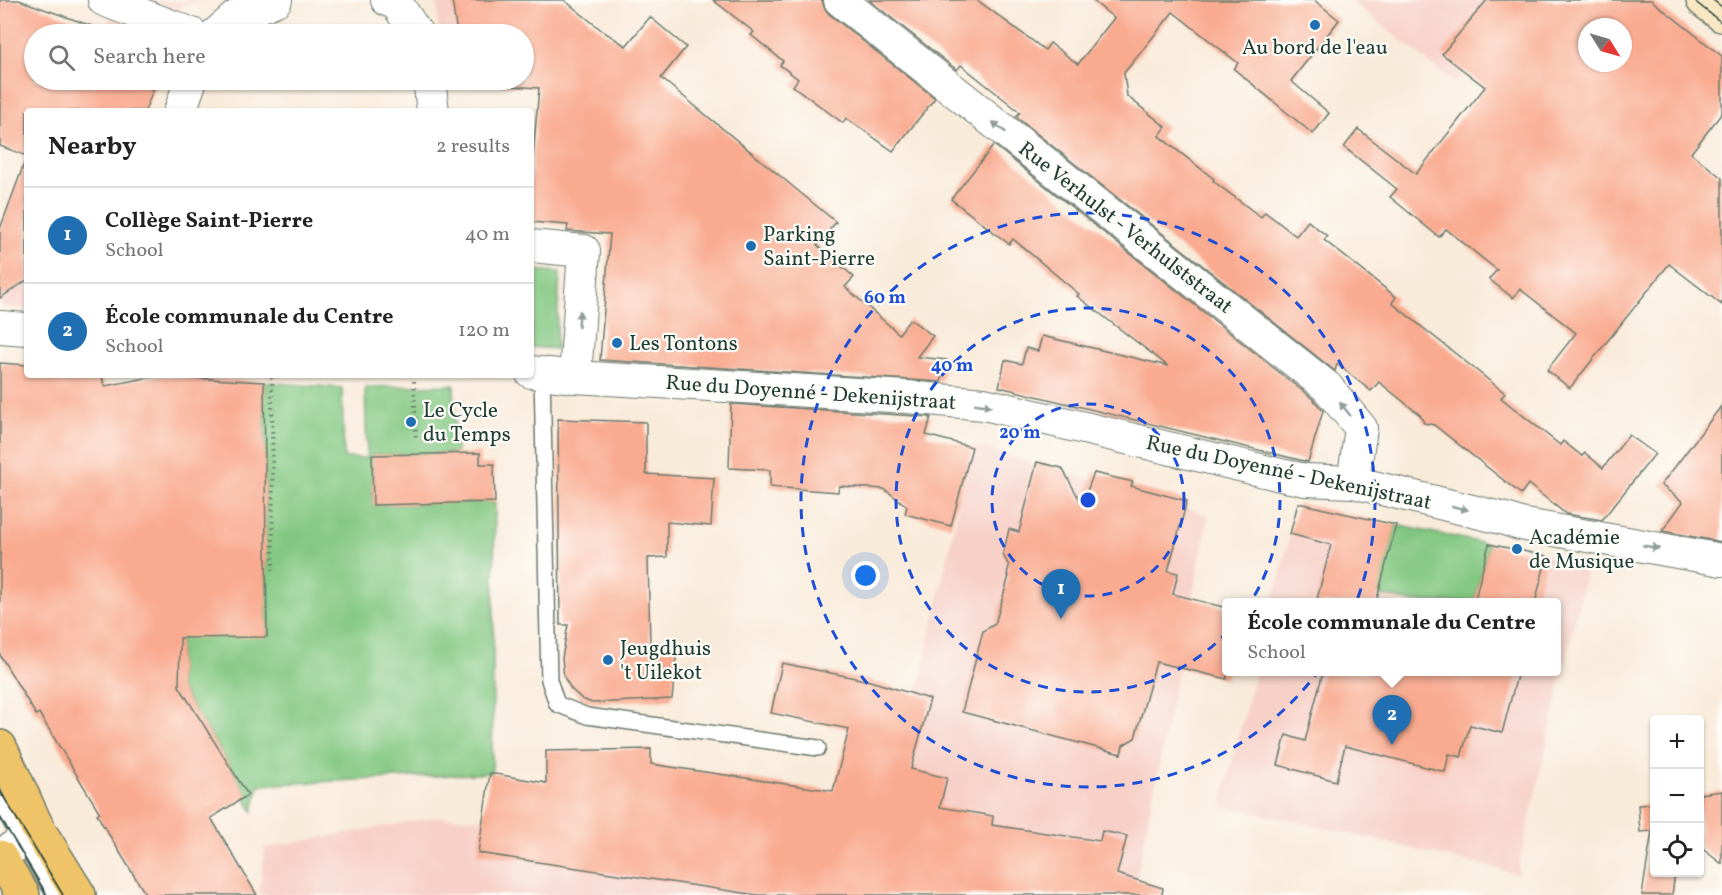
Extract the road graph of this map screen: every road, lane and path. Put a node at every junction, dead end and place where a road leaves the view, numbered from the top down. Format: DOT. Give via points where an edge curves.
graph roads {
  1 [pos="104,0"];
  2 [pos="276,0"];
  3 [pos="840,0"];
  4 [pos="1703,0"];
  5 [pos="395,1"];
  6 [pos="1722,15"];
  7 [pos="166,24"];
  8 [pos="228,24"];
  9 [pos="410,24"];
  10 [pos="187,90"];
  11 [pos="430,90"];
  12 [pos="181,108"];
  13 [pos="433,108"];
  14 [pos="534,246"];
  15 [pos="0,327"];
  16 [pos="24,329"];
  17 [pos="537,373"];
  18 [pos="575,377"];
  19 [pos="272,378"];
  20 [pos="414,381"];
  21 [pos="416,439"];
  22 [pos="1353,482"];
  23 [pos="1722,560"];
  24 [pos="273,570"];
  25 [pos="0,747"];
  26 [pos="818,747"];
  27 [pos="0,804"];
  28 [pos="12,848"];
  29 [pos="23,895"];
  30 [pos="55,895"];
  31 [pos="79,895"];
  1 -- 7 [label="street"];
  2 -- 8 [label="street" via="237,16"];
  22 -- 3 [label="street, Rue Verhulst - Verhulststraat, one-way" via="1361,428 1327,387"];
  4 -- 6 [label="main road"];
  5 -- 9 [label="street"];
  10 -- 12 [label="street"];
  11 -- 13 [label="street"];
  18 -- 14 [label="street, one-way" via="584,251"];
  15 -- 16 [label="street"];
  17 -- 18 [label="street, Rue du Doyenné - Dekenijstraat"];
  17 -- 26 [label="lane" via="549,680 557,704 587,716"];
  18 -- 22 [label="street, Rue du Doyenné - Dekenijstraat, one-way" via="984,404 1286,476"];
  19 -- 24 [label="path"];
  20 -- 21 [label="path"];
  22 -- 23 [label="street, Rue du Doyenné - Dekenijstraat, one-way" via="1520,524"];
  25 -- 28 [label="main road"];
  27 -- 28 [label="lane"];
  28 -- 29 [label="main road"];
  28 -- 30 [label="lane"];
  28 -- 31 [label="main road"];
}
